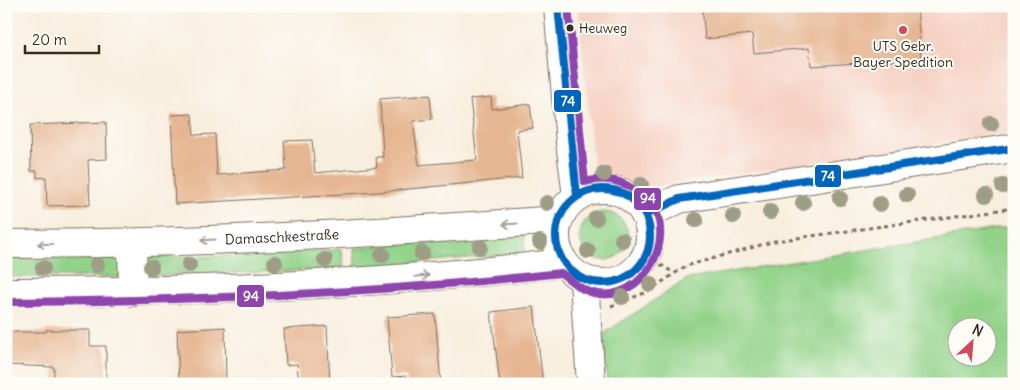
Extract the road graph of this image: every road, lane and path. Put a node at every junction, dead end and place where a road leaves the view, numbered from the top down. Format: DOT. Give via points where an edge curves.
graph roads {
  1 [pos="558,6"];
  2 [pos="1014,148"];
  3 [pos="578,196"];
  4 [pos="1014,208"];
  5 [pos="646,215"];
  6 [pos="558,220"];
  7 [pos="6,244"];
  8 [pos="132,244"];
  9 [pos="647,256"];
  10 [pos="574,271"];
  11 [pos="674,274"];
  12 [pos="6,292"];
  13 [pos="134,292"];
  14 [pos="585,308"];
  15 [pos="590,384"];
  1 -- 3 [label="street"];
  2 -- 5 [label="street" via="679,198"];
  3 -- 5 [label="street" via="598,189 612,190 626,194"];
  3 -- 6 [label="street"];
  4 -- 11 [label="path" via="775,241 686,266"];
  5 -- 9 [label="street" via="651,237"];
  6 -- 8 [label="street, Damaschkestraße, one-way"];
  6 -- 10 [label="street" via="558,250"];
  8 -- 7 [label="street, Damaschkestraße, one-way"];
  8 -- 13 [label="street"];
  9 -- 10 [label="street" via="636,271 611,283 597,284"];
  9 -- 11 [label="path"];
  13 -- 10 [label="street, one-way"];
  10 -- 14 [label="street"];
  11 -- 14 [label="path" via="629,300 608,307"];
  12 -- 13 [label="street"];
  14 -- 15 [label="street"];
}
